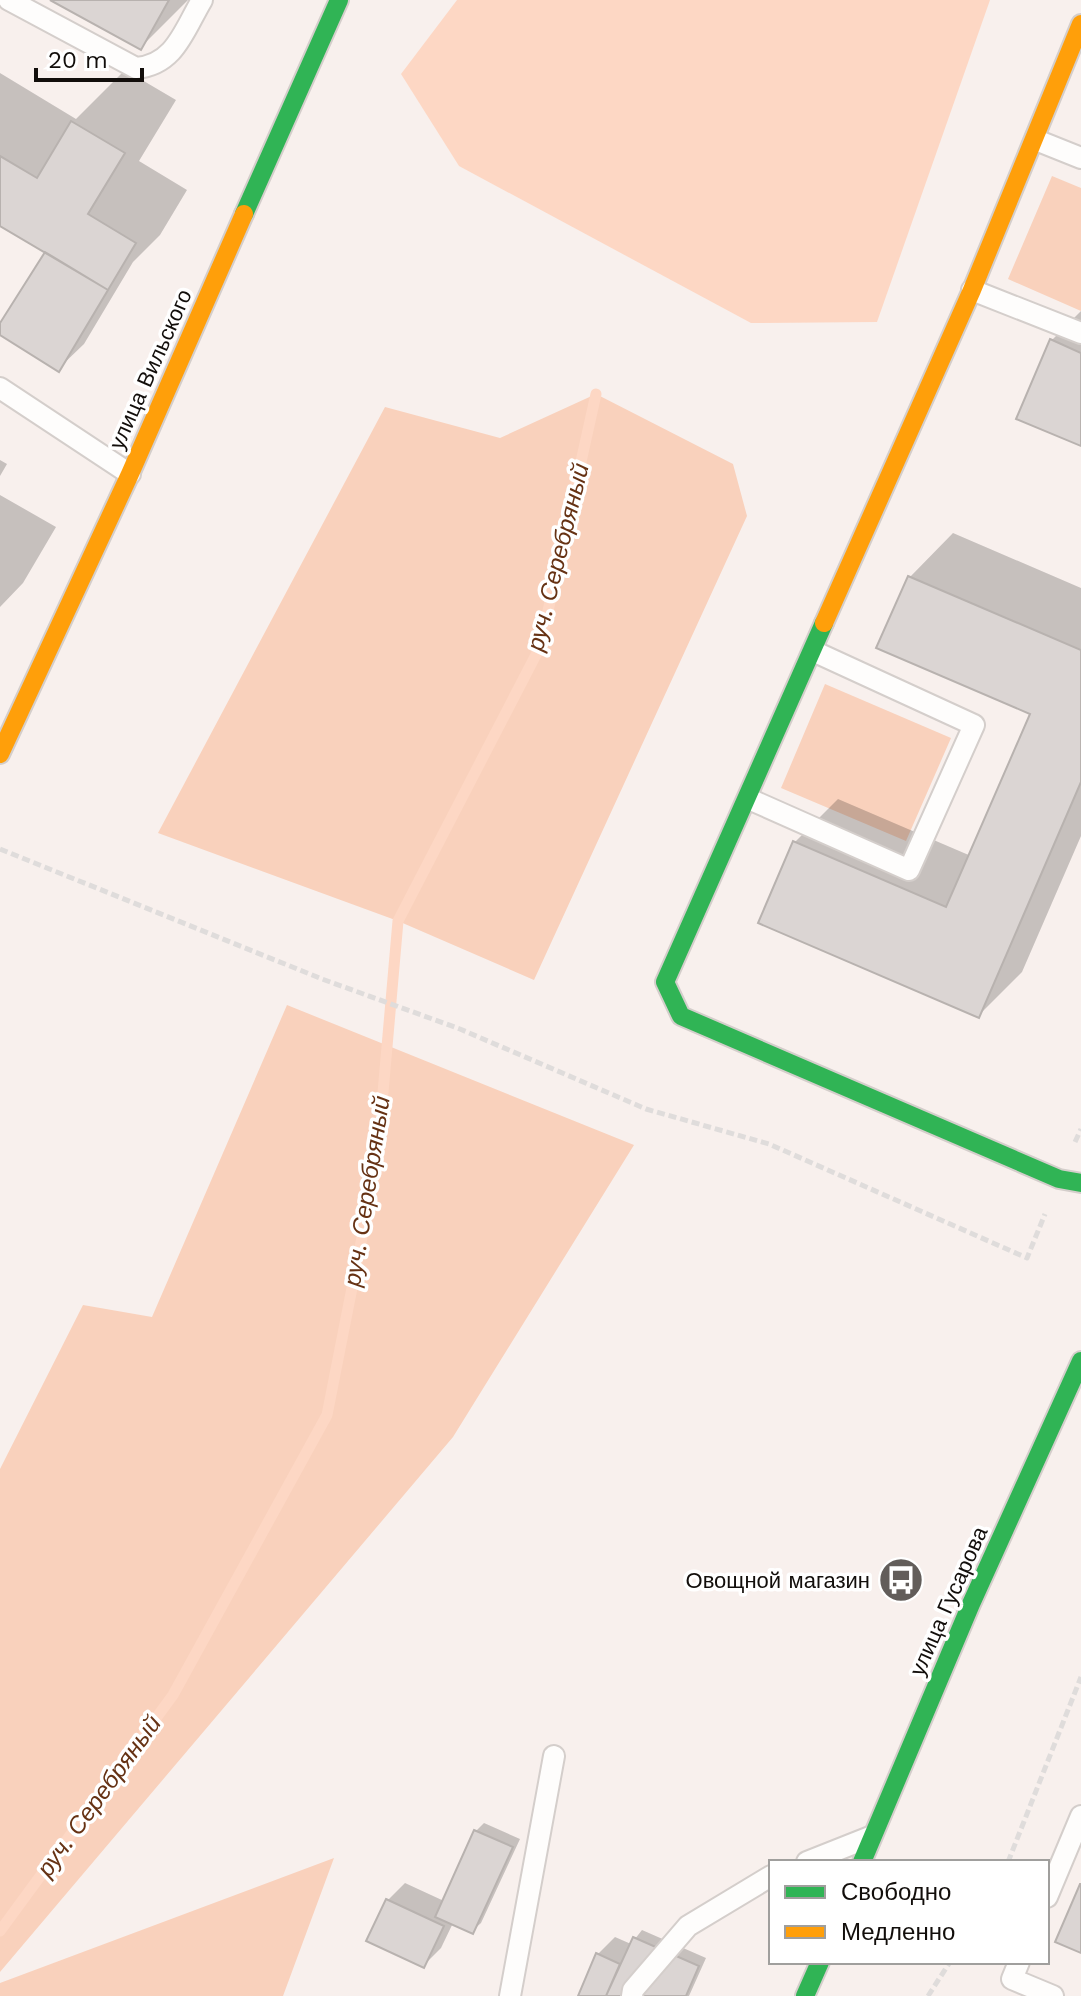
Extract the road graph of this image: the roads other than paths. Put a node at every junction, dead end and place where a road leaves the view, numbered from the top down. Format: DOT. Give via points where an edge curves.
graph roads {
  1 [pos="9,0"];
  2 [pos="202,0"];
  3 [pos="339,0"];
  4 [pos="1081,24"];
  5 [pos="1036,140"];
  6 [pos="1081,158"];
  7 [pos="972,290"];
  8 [pos="1081,333"];
  9 [pos="0,388"];
  10 [pos="130,474"];
  11 [pos="813,651"];
  12 [pos="8,712"];
  13 [pos="0,754"];
  14 [pos="749,799"];
  15 [pos="1081,1183"];
  16 [pos="1081,1361"];
  17 [pos="554,1756"];
  18 [pos="1081,1816"];
  19 [pos="874,1836"];
  20 [pos="812,1860"];
  21 [pos="863,1860"];
  22 [pos="769,1877"];
  23 [pos="1049,1892"];
  24 [pos="819,1964"];
  25 [pos="1018,1964"];
  26 [pos="510,1996"];
  27 [pos="632,1996"];
  28 [pos="805,1996"];
  29 [pos="1053,1996"];
  1 -- 2 [label="lane" via="136,68 168,58"];
  3 -- 10 [label="street, улица Вильского"];
  4 -- 5 [label="street"];
  5 -- 6 [label="lane"];
  5 -- 7 [label="street"];
  7 -- 8 [label="lane"];
  7 -- 11 [label="street"];
  9 -- 10 [label="lane"];
  10 -- 12 [label="street, улица Вильского"];
  11 -- 14 [label="street"];
  11 -- 14 [label="lane" via="974,725 909,870"];
  12 -- 13 [label="street, улица Вильского"];
  14 -- 15 [label="street" via="665,982 681,1016 1059,1179"];
  16 -- 19 [label="street, улица Гусарова"];
  17 -- 26 [label="lane"];
  18 -- 23 [label="lane"];
  19 -- 20 [label="lane"];
  19 -- 21 [label="street, улица Гусарова"];
  22 -- 27 [label="lane" via="688,1926"];
  24 -- 28 [label="street"];
  25 -- 29 [label="lane" via="1012,1979"];
}
